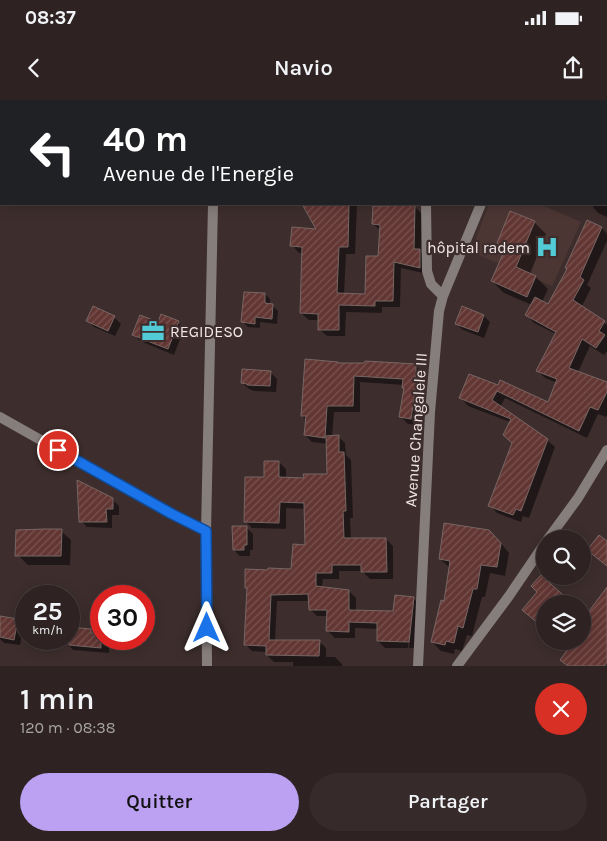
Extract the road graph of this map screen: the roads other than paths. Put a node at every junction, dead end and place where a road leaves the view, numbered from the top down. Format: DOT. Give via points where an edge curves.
graph roads {
  1 [pos="213,205"];
  2 [pos="426,205"];
  3 [pos="481,205"];
  4 [pos="443,296"];
  5 [pos="0,417"];
  6 [pos="607,450"];
  7 [pos="555,530"];
  8 [pos="206,531"];
  9 [pos="536,556"];
  10 [pos="207,666"];
  11 [pos="418,666"];
  12 [pos="457,666"];
  1 -- 8 [label="street"];
  2 -- 4 [label="street" via="427,271 431,284"];
  3 -- 4 [label="street, Avenue Changalele III"];
  4 -- 11 [label="street, Avenue Changalele III" via="430,412"];
  5 -- 8 [label="street"];
  6 -- 7 [label="street"];
  8 -- 10 [label="street"];
  9 -- 12 [label="street"];
}
